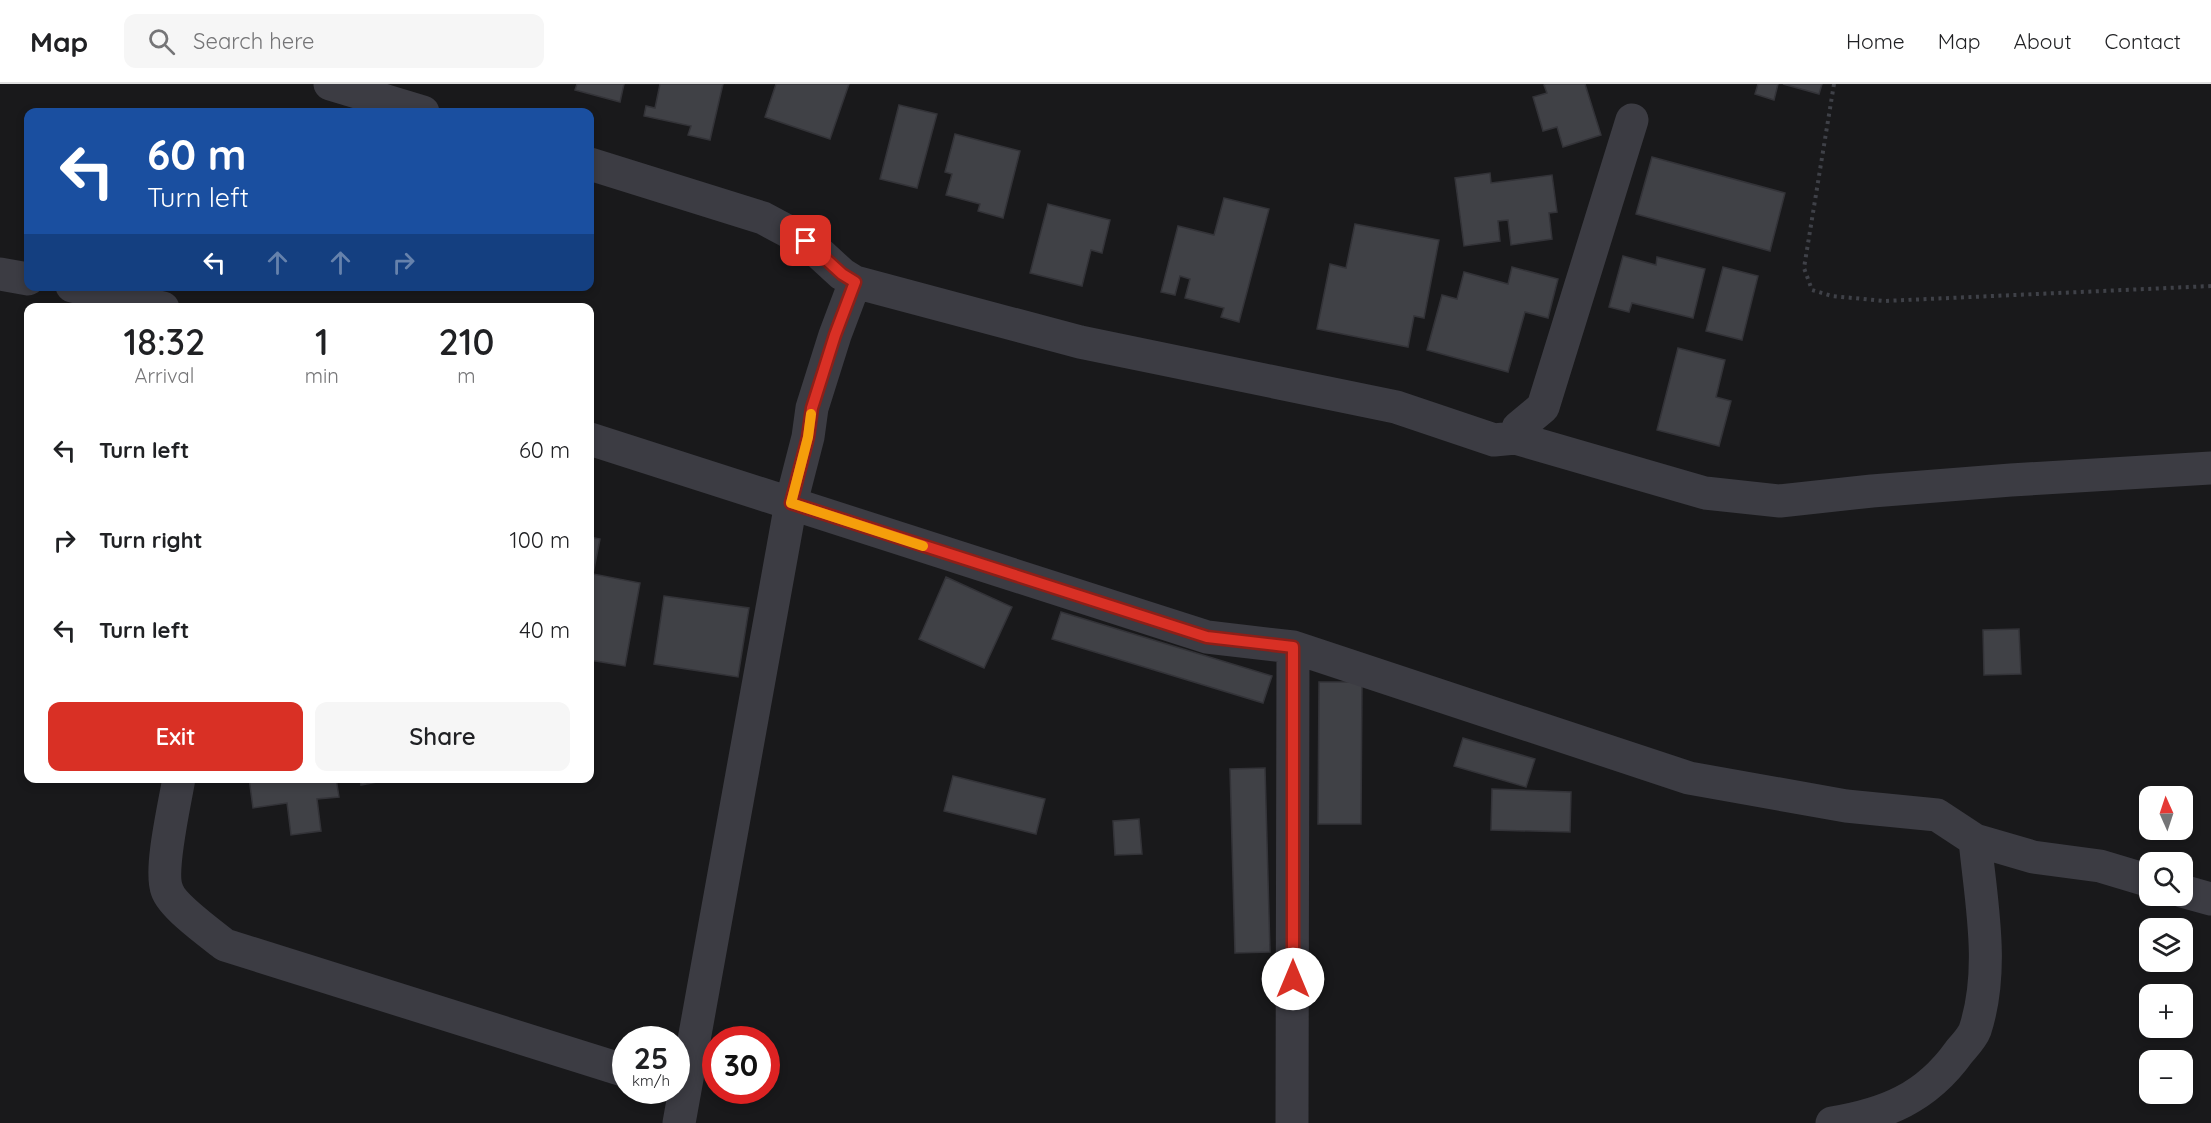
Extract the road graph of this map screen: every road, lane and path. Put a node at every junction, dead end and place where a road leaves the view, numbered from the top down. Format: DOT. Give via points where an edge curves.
graph roads {
  1 [pos="330,84"];
  2 [pos="1834,84"];
  3 [pos="410,108"];
  4 [pos="1632,120"];
  5 [pos="594,165"];
  6 [pos="0,274"];
  7 [pos="24,278"];
  8 [pos="855,282"];
  9 [pos="2211,286"];
  10 [pos="93,291"];
  11 [pos="142,303"];
  12 [pos="1515,438"];
  13 [pos="594,440"];
  14 [pos="2211,468"];
  15 [pos="791,503"];
  16 [pos="1293,647"];
  17 [pos="178,783"];
  18 [pos="1975,840"];
  19 [pos="2139,878"];
  20 [pos="2193,894"];
  21 [pos="2211,899"];
  22 [pos="690,1040"];
  23 [pos="612,1067"];
  24 [pos="681,1104"];
  25 [pos="680,1123"];
  26 [pos="1292,1123"];
  27 [pos="1832,1123"];
  1 -- 3 [label="street"];
  2 -- 9 [label="path" via="1804,268 1812,290 1884,301"];
  4 -- 12 [label="street" via="1543,407 1518,428"];
  5 -- 8 [label="street" via="763,218 806,241"];
  6 -- 7 [label="street"];
  8 -- 12 [label="street" via="1080,342 1396,407 1494,440"];
  8 -- 15 [label="street" via="812,408"];
  10 -- 11 [label="street"];
  12 -- 14 [label="street" via="1705,494 1780,501 2011,480"];
  13 -- 15 [label="street"];
  15 -- 16 [label="street" via="1207,637"];
  15 -- 22 [label="street"];
  16 -- 18 [label="street" via="1689,778 1846,806 1937,815"];
  16 -- 26 [label="street"];
  17 -- 23 [label="street" via="165,861 167,891 188,916 225,945"];
  18 -- 19 [label="street" via="2033,857 2100,866"];
  18 -- 27 [label="street" via="1986,946 1982,999 1974,1032 1946,1070 1912,1098 1867,1117"];
  20 -- 21 [label="street"];
  24 -- 25 [label="street"];
}
